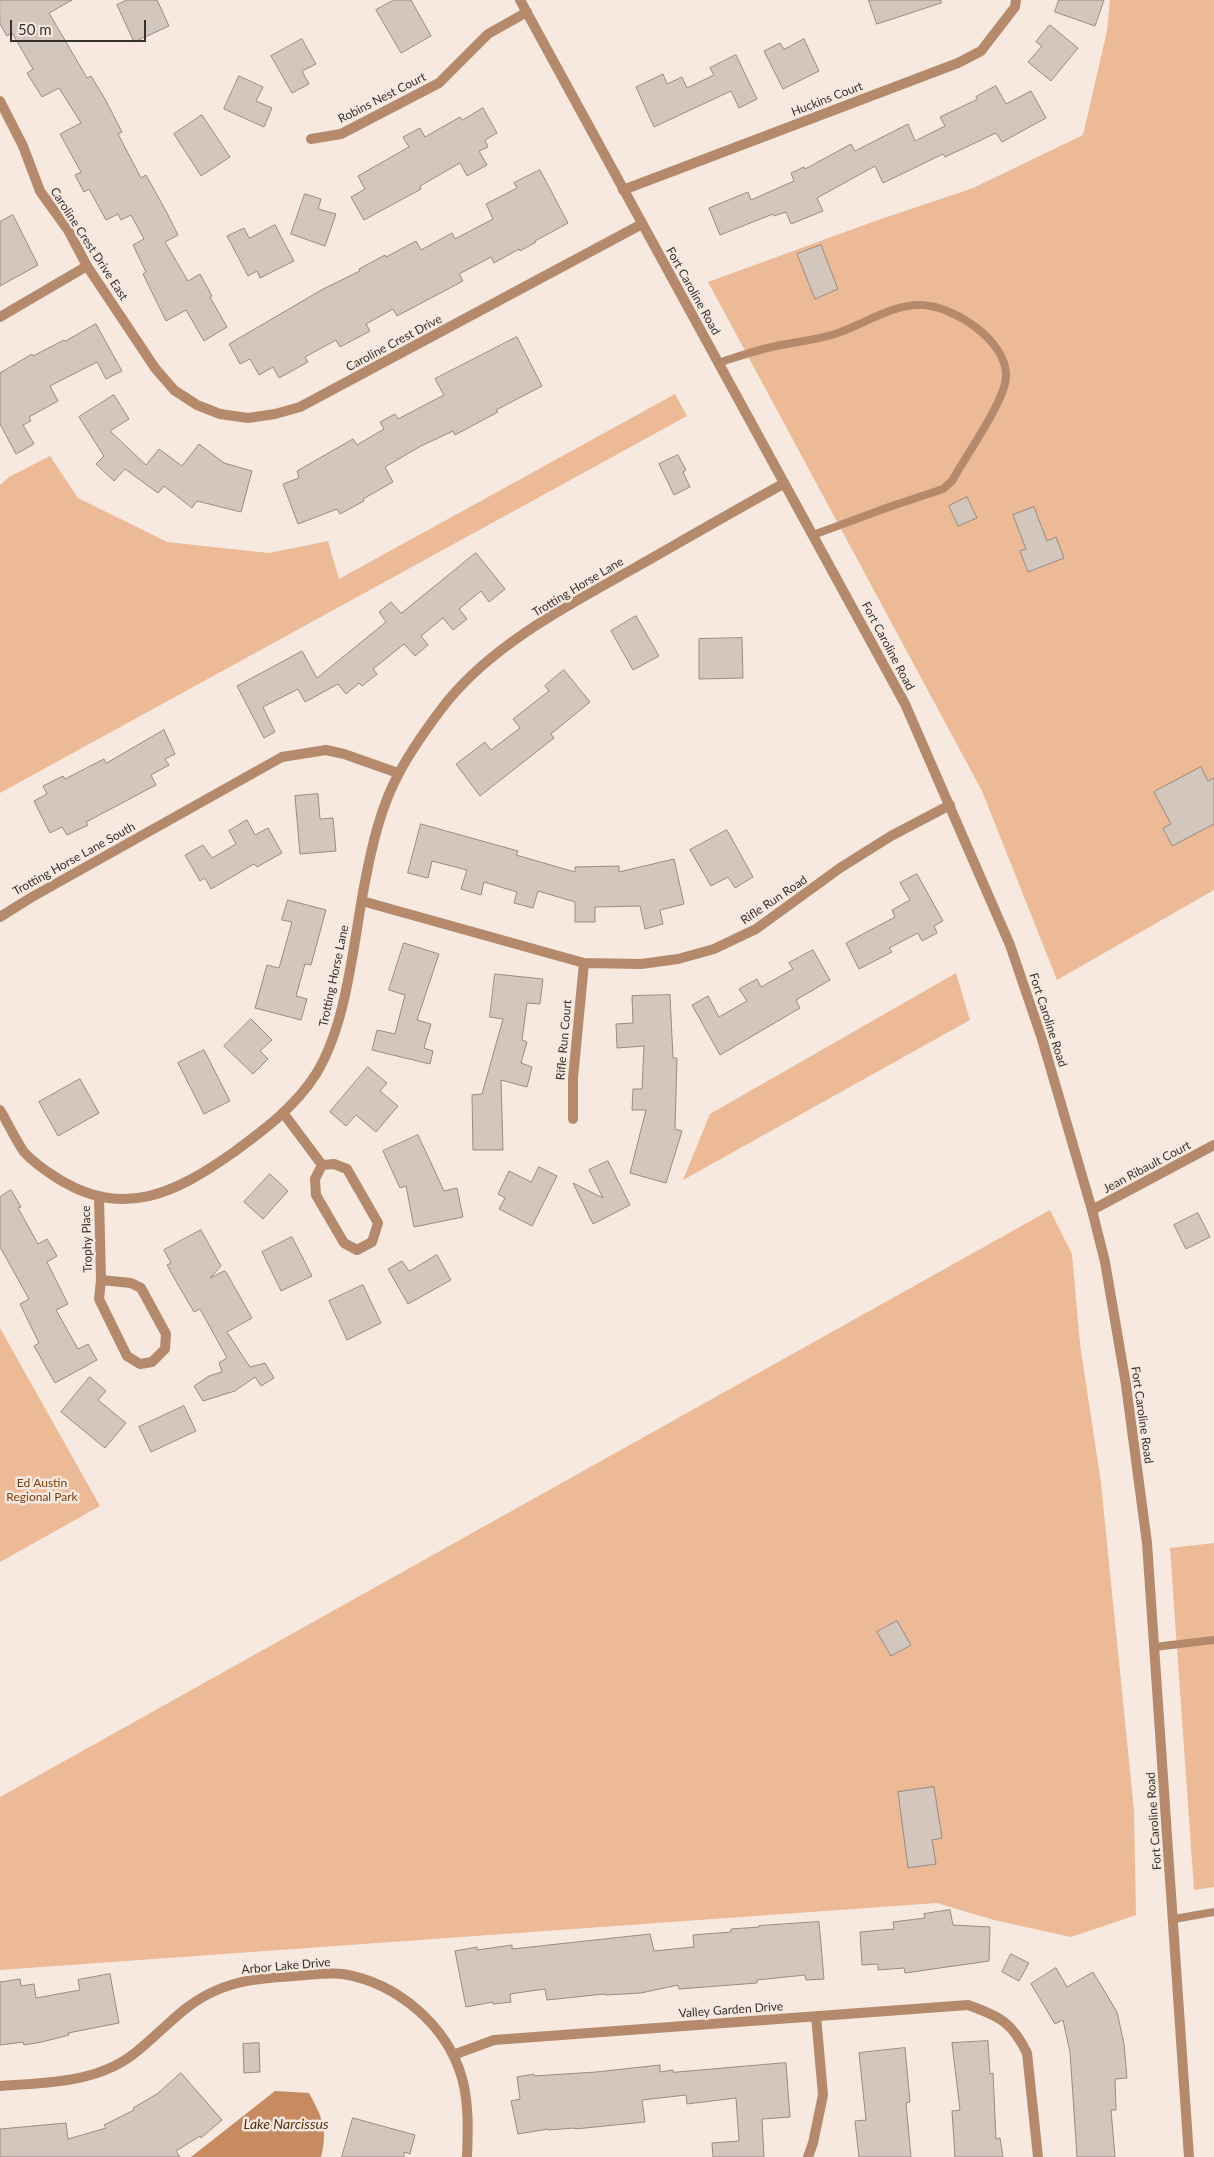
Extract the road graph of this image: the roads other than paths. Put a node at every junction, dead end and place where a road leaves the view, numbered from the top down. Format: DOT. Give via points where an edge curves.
graph roads {
  1 [pos="520,0"];
  2 [pos="1016,0"];
  3 [pos="527,12"];
  4 [pos="0,101"];
  5 [pos="311,138"];
  6 [pos="623,190"];
  7 [pos="642,224"];
  8 [pos="87,266"];
  9 [pos="0,317"];
  10 [pos="718,362"];
  11 [pos="155,368"];
  12 [pos="783,484"];
  13 [pos="813,535"];
  14 [pos="398,773"];
  15 [pos="950,805"];
  16 [pos="362,902"];
  17 [pos="0,917"];
  18 [pos="584,963"];
  19 [pos="0,1110"];
  20 [pos="284,1114"];
  21 [pos="573,1119"];
  22 [pos="1214,1145"];
  23 [pos="322,1165"];
  24 [pos="99,1197"];
  25 [pos="1092,1210"];
  26 [pos="101,1280"];
  27 [pos="1214,1640"];
  28 [pos="1154,1648"];
  29 [pos="1214,1912"];
  30 [pos="1174,1919"];
  31 [pos="816,2016"];
  32 [pos="453,2055"];
  33 [pos="0,2086"];
  34 [pos="467,2157"];
  35 [pos="808,2157"];
  36 [pos="1038,2157"];
  37 [pos="1189,2157"];
  1 -- 3 [label="street, Fort Caroline Road"];
  2 -- 6 [label="street, Huckins Court" via="981,51 958,63"];
  3 -- 5 [label="street, Robins Nest Court" via="488,34 439,83 341,134"];
  3 -- 6 [label="street, Fort Caroline Road"];
  4 -- 8 [label="street, Caroline Crest Drive East" via="23,146 40,191 68,230"];
  6 -- 7 [label="street, Fort Caroline Road"];
  7 -- 10 [label="street, Fort Caroline Road"];
  7 -- 11 [label="street, Caroline Crest Drive" via="300,407 248,418 212,411 174,390"];
  8 -- 9 [label="street"];
  8 -- 11 [label="street, Caroline Crest Drive East"];
  10 -- 12 [label="street, Fort Caroline Road"];
  10 -- 13 [label="lane" via="766,348 837,334 902,307 921,305 955,313 994,346 1006,377 1001,399 952,481 943,489"];
  12 -- 13 [label="street, Fort Caroline Road"];
  12 -- 14 [label="street, Trotting Horse Lane" via="564,608 506,648 472,676 448,702"];
  13 -- 15 [label="street, Fort Caroline Road" via="905,704"];
  14 -- 16 [label="street, Trotting Horse Lane" via="379,819"];
  14 -- 17 [label="street, Trotting Horse Lane South" via="326,750 282,757"];
  15 -- 18 [label="street, Rifle Run Road" via="840,868 756,929 714,949 678,960 641,964"];
  15 -- 25 [label="street, Fort Caroline Road" via="1010,945 1042,1039"];
  16 -- 18 [label="street, Rifle Run Road"];
  16 -- 20 [label="street, Trotting Horse Lane" via="337,1030 317,1073"];
  18 -- 21 [label="street, Rifle Run Court" via="573,1078"];
  19 -- 24 [label="street, Trotting Horse Lane" via="24,1152 44,1169 82,1192"];
  20 -- 23 [label="street"];
  20 -- 24 [label="street, Trotting Horse Lane" via="210,1169 179,1186 130,1199"];
  22 -- 25 [label="street, Jean Ribault Court"];
  23 -- 23 [label="street" via="315,1180 316,1195 344,1243 358,1250 372,1242 378,1223 347,1169 334,1164"];
  24 -- 26 [label="street, Trophy Place"];
  25 -- 28 [label="street, Fort Caroline Road" via="1110,1289 1132,1428 1147,1543"];
  26 -- 26 [label="street, Trophy Place" via="99,1299 127,1356 140,1364 152,1362 165,1349 166,1334 141,1288 131,1283"];
  27 -- 28 [label="lane"];
  28 -- 30 [label="street, Fort Caroline Road"];
  29 -- 30 [label="lane"];
  30 -- 37 [label="street, Fort Caroline Road"];
  31 -- 32 [label="street, Valley Garden Drive" via="494,2040"];
  31 -- 35 [label="street" via="823,2095"];
  31 -- 36 [label="street, Valley Garden Drive" via="968,2005 995,2015 1009,2026 1027,2053"];
  32 -- 33 [label="street, Arbor Lake Drive" via="439,2032 408,2002 387,1989 342,1974 322,1974 245,1980 223,1987 184,2008 156,2035 114,2067 85,2077"];
  32 -- 34 [label="street, Arbor Lake Drive" via="462,2078 467,2108"];
}
